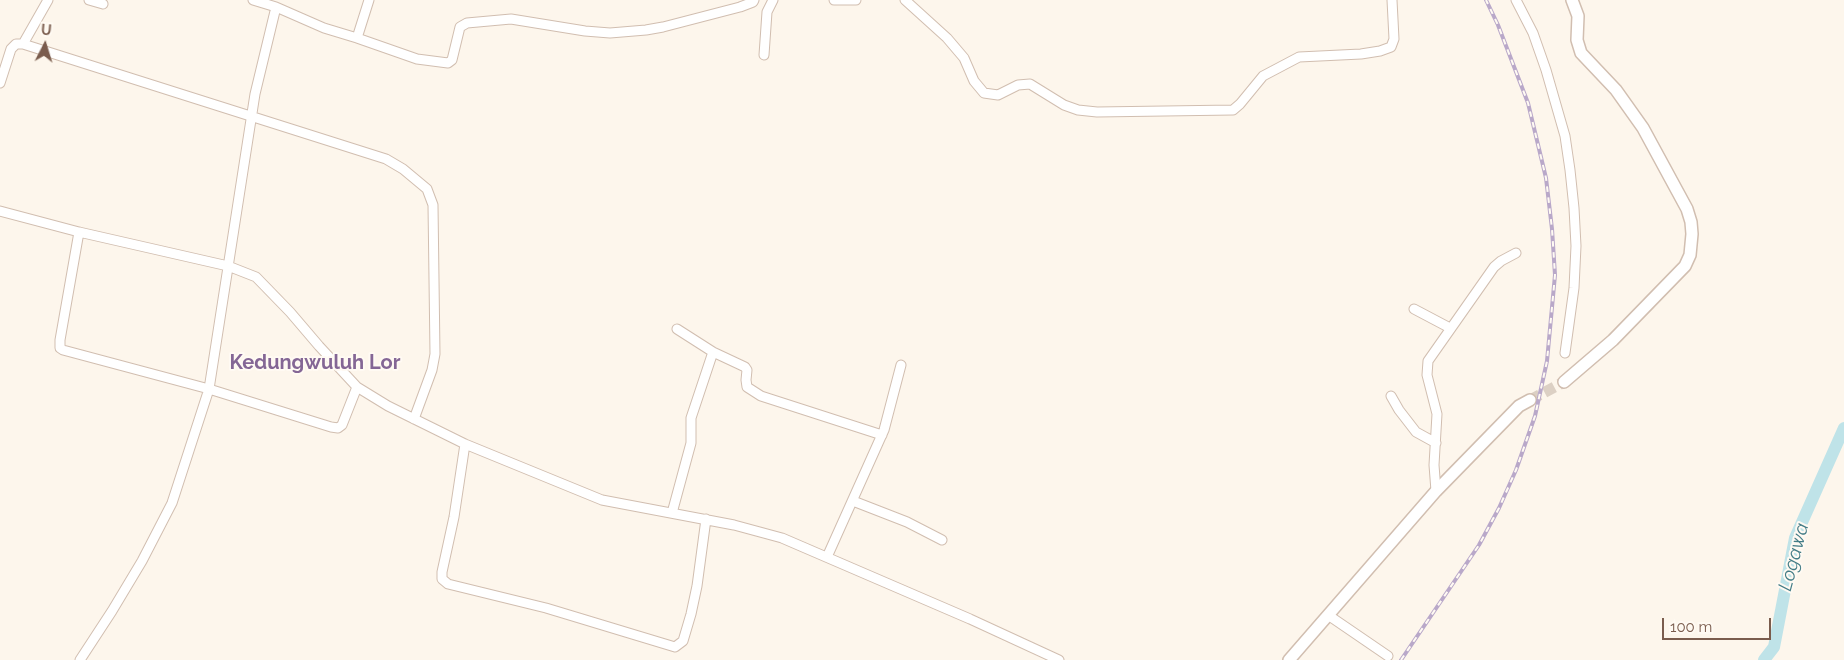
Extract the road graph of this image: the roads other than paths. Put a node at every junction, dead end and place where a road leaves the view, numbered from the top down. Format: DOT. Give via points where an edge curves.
graph roads {
  1 [pos="48,0"];
  2 [pos="89,0"];
  3 [pos="253,0"];
  4 [pos="369,0"];
  5 [pos="754,0"];
  6 [pos="773,0"];
  7 [pos="834,0"];
  8 [pos="856,0"];
  9 [pos="905,0"];
  10 [pos="1392,0"];
  11 [pos="1516,0"];
  12 [pos="1572,0"];
  13 [pos="104,4"];
  14 [pos="276,7"];
  15 [pos="357,38"];
  16 [pos="23,44"];
  17 [pos="764,55"];
  18 [pos="0,83"];
  19 [pos="252,115"];
  20 [pos="0,211"];
  21 [pos="78,232"];
  22 [pos="1516,253"];
  23 [pos="228,266"];
  24 [pos="1414,309"];
  25 [pos="1450,328"];
  26 [pos="677,329"];
  27 [pos="713,352"];
  28 [pos="1565,353"];
  29 [pos="901,365"];
  30 [pos="1564,382"];
  31 [pos="358,387"];
  32 [pos="209,388"];
  33 [pos="1391,396"];
  34 [pos="1530,400"];
  35 [pos="414,419"];
  36 [pos="882,435"];
  37 [pos="1436,443"];
  38 [pos="465,444"];
  39 [pos="1436,491"];
  40 [pos="853,501"];
  41 [pos="672,513"];
  42 [pos="706,520"];
  43 [pos="942,540"];
  44 [pos="827,557"];
  45 [pos="1328,615"];
  46 [pos="1388,656"];
  47 [pos="80,660"];
  48 [pos="1059,660"];
  49 [pos="1288,660"];
  1 -- 16 [label="street"];
  2 -- 13 [label="street"];
  3 -- 14 [label="street"];
  4 -- 15 [label="street"];
  5 -- 15 [label="street" via="740,7 663,27 610,33 511,19 473,22 460,27 452,60 448,63 418,59"];
  6 -- 17 [label="street" via="768,12"];
  7 -- 8 [label="street"];
  9 -- 10 [label="street" via="964,58 984,93 998,95 1018,85 1030,84 1064,105 1078,110 1104,112 1233,110 1263,76 1299,57 1361,54 1391,47 1394,39"];
  11 -- 28 [label="street" via="1533,33 1565,136 1574,208 1575,250 1574,288"];
  12 -- 30 [label="street" via="1578,16 1581,54 1611,84 1643,128 1687,209 1692,234 1690,255 1685,266 1613,340"];
  14 -- 15 [label="street"];
  14 -- 19 [label="street"];
  16 -- 18 [label="street" via="16,44 10,49"];
  16 -- 19 [label="street"];
  19 -- 23 [label="street"];
  19 -- 35 [label="street" via="386,159 427,189 431,196 435,354"];
  20 -- 21 [label="street"];
  21 -- 23 [label="street"];
  21 -- 32 [label="street" via="60,348"];
  22 -- 25 [label="street" via="1494,267"];
  23 -- 31 [label="street" via="260,280"];
  23 -- 32 [label="street"];
  24 -- 25 [label="street"];
  25 -- 37 [label="street" via="1429,357 1426,367 1436,414"];
  26 -- 27 [label="street"];
  27 -- 36 [label="street" via="745,367 748,370 747,387 761,396"];
  27 -- 41 [label="street" via="691,418 691,443"];
  29 -- 36 [label="street"];
  31 -- 32 [label="street" via="342,425 335,428"];
  31 -- 35 [label="street"];
  32 -- 47 [label="street" via="172,503 142,561"];
  33 -- 37 [label="street" via="1416,432"];
  34 -- 39 [label="street" via="1519,406"];
  35 -- 38 [label="street"];
  36 -- 40 [label="street"];
  37 -- 39 [label="street"];
  38 -- 41 [label="street" via="602,500"];
  38 -- 42 [label="street" via="442,572 442,579 448,584 546,608 675,647 683,641 691,614"];
  39 -- 45 [label="street"];
  40 -- 43 [label="street"];
  40 -- 44 [label="street"];
  41 -- 42 [label="street"];
  42 -- 44 [label="street" via="773,535"];
  44 -- 48 [label="street"];
  45 -- 46 [label="street"];
  45 -- 49 [label="street"];
}
